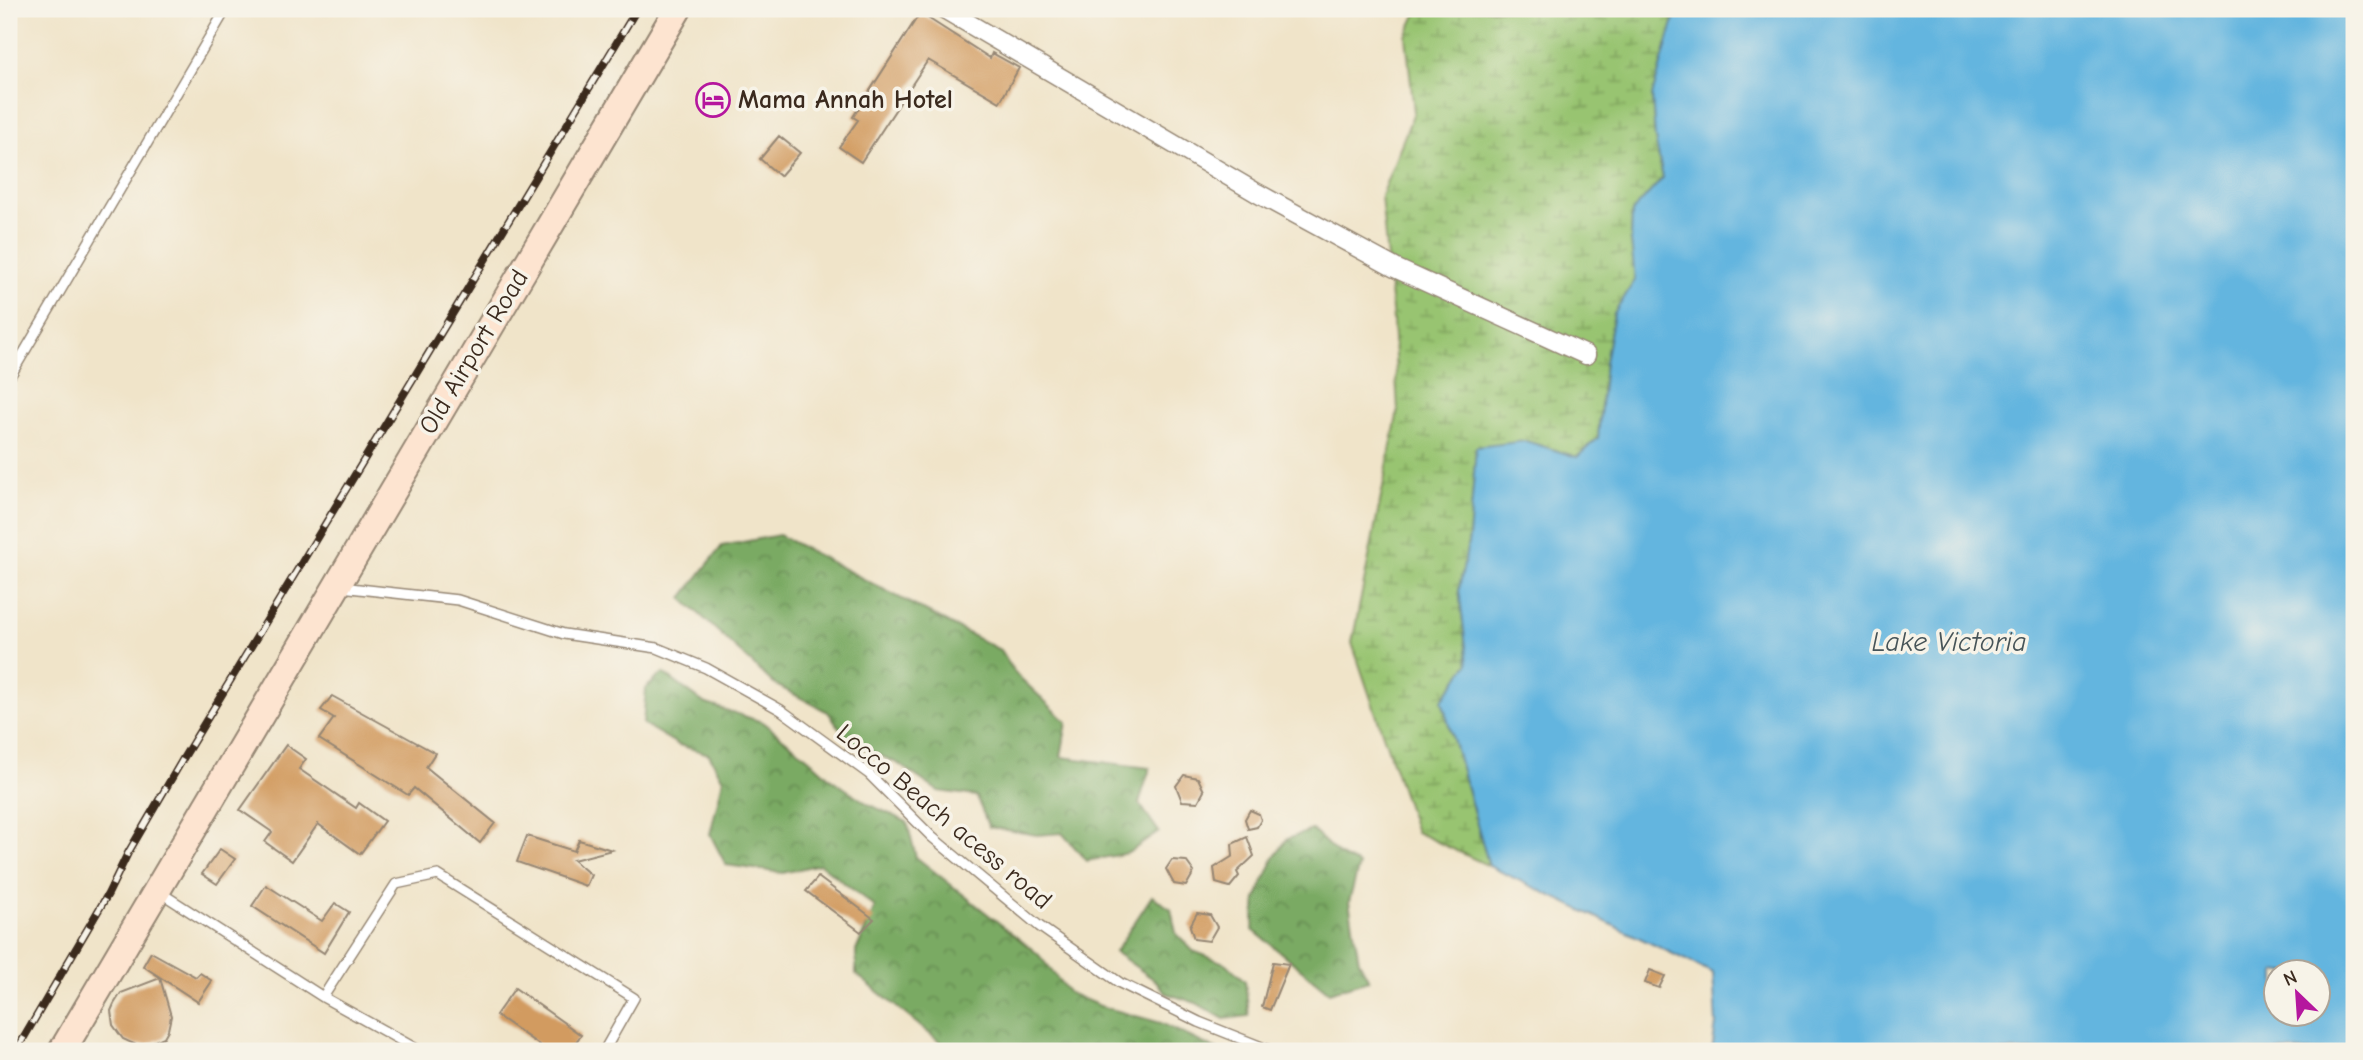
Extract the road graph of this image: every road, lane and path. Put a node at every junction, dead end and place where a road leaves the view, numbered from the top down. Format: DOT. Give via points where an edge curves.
graph roads {
  1 [pos="226,9"];
  2 [pos="678,9"];
  3 [pos="944,9"];
  4 [pos="1586,355"];
  5 [pos="9,379"];
  6 [pos="336,587"];
  7 [pos="157,890"];
  8 [pos="323,997"];
  9 [pos="62,1051"];
  10 [pos="420,1051"];
  11 [pos="604,1051"];
  12 [pos="1272,1051"];
  1 -- 5 [label="lane"];
  2 -- 6 [label="main road, Old Airport Road"];
  3 -- 4 [label="street" via="1257,193 1395,268"];
  6 -- 7 [label="main road, Old Airport Road"];
  6 -- 12 [label="lane, Locco Beach acess road" via="458,600 564,634 657,648 706,668 781,710 869,774 975,873 1039,926 1120,983"];
  7 -- 8 [label="lane"];
  7 -- 9 [label="main road, Old Airport Road"];
  8 -- 10 [label="lane"];
  8 -- 11 [label="lane" via="396,884 438,875 634,998"];
}
